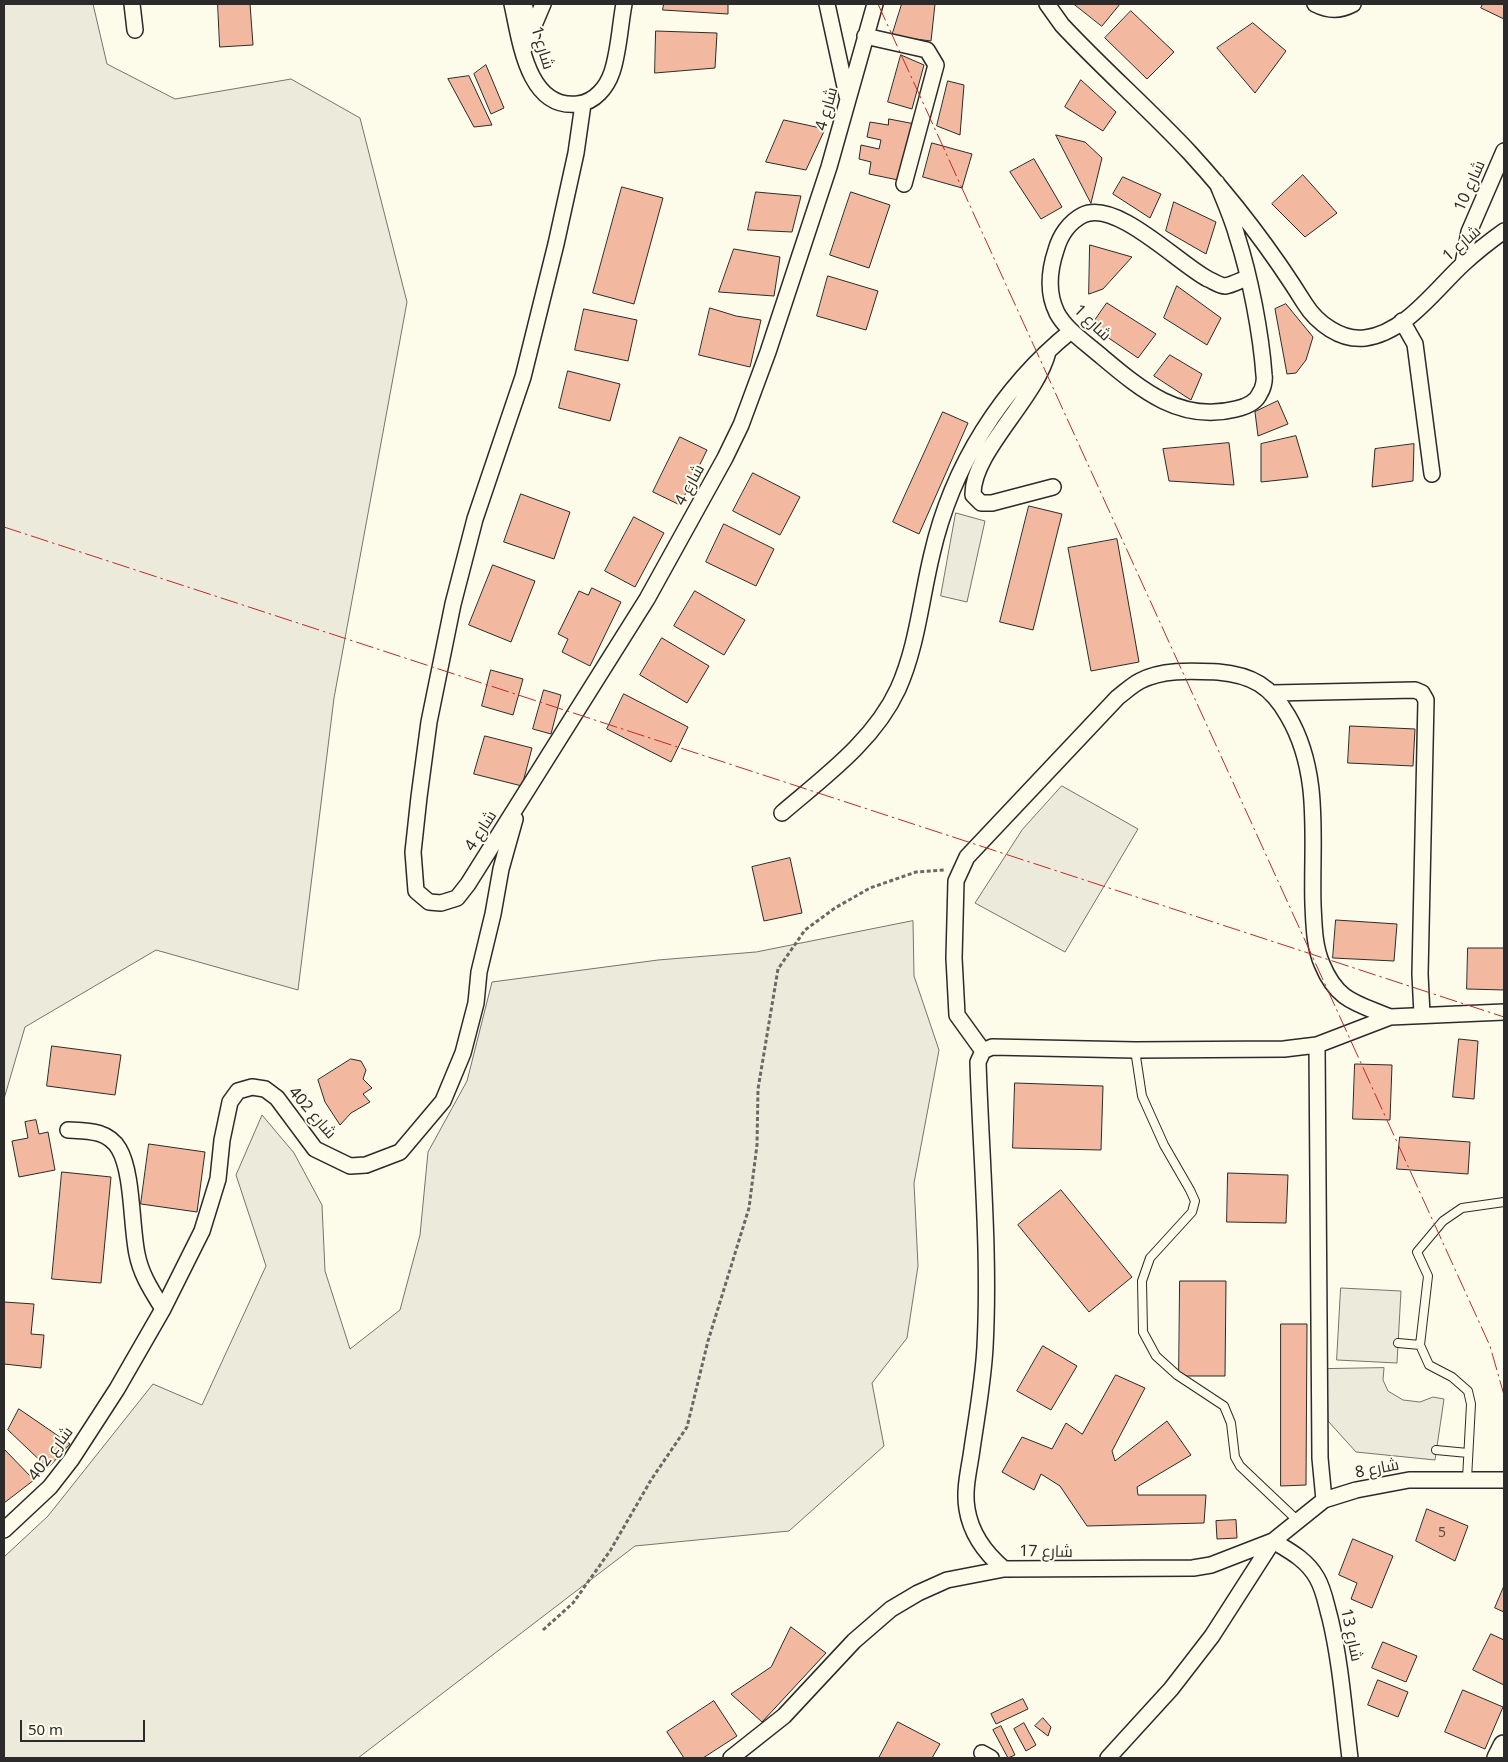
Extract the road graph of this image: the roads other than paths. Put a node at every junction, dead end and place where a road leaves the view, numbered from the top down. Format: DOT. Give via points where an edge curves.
graph roads {
  1 [pos="132,4"];
  2 [pos="512,4"];
  3 [pos="524,4"];
  4 [pos="543,4"];
  5 [pos="624,4"];
  6 [pos="827,4"];
  7 [pos="875,4"];
  8 [pos="1047,4"];
  9 [pos="1315,4"];
  10 [pos="1353,4"];
  11 [pos="135,30"];
  12 [pos="532,35"];
  13 [pos="865,36"];
  14 [pos="523,51"];
  15 [pos="848,100"];
  16 [pos="583,104"];
  17 [pos="1504,151"];
  18 [pos="1217,183"];
  19 [pos="904,184"];
  20 [pos="1504,231"];
  21 [pos="1463,264"];
  22 [pos="1247,278"];
  23 [pos="1402,322"];
  24 [pos="1071,331"];
  25 [pos="1048,349"];
  26 [pos="1432,474"];
  27 [pos="1053,487"];
  28 [pos="1273,694"];
  29 [pos="520,803"];
  30 [pos="782,813"];
  31 [pos="1504,1012"];
  32 [pos="1422,1015"];
  33 [pos="1390,1017"];
  34 [pos="1317,1045"];
  35 [pos="1135,1050"];
  36 [pos="983,1051"];
  37 [pos="68,1130"];
  38 [pos="1504,1202"];
  39 [pos="163,1309"];
  40 [pos="1398,1343"];
  41 [pos="1420,1345"];
  42 [pos="1436,1450"];
  43 [pos="1468,1453"];
  44 [pos="1467,1479"];
  45 [pos="1504,1480"];
  46 [pos="1324,1500"];
  47 [pos="1298,1521"];
  48 [pos="4,1530"];
  49 [pos="1273,1542"];
  50 [pos="1004,1569"];
  51 [pos="1504,1746"];
  52 [pos="731,1758"];
  53 [pos="1108,1758"];
  54 [pos="1350,1758"];
  55 [pos="1498,1758"];
  1 -- 11 [label="street"];
  2 -- 14 [label="street, شارع 1"];
  3 -- 12 [label="street"];
  4 -- 12 [label="street"];
  5 -- 16 [label="street" via="612,71 596,98"];
  6 -- 15 [label="street"];
  7 -- 13 [label="street, شارع 4"];
  8 -- 18 [label="street" via="1075,39"];
  9 -- 10 [label="street" via="1342,10"];
  12 -- 14 [label="street"];
  13 -- 15 [label="street, شارع 4"];
  13 -- 19 [label="street" via="927,50 936,65"];
  14 -- 16 [label="street, شارع 1" via="528,71 542,91 569,105"];
  15 -- 29 [label="street, شارع 4" via="823,185 741,426 647,598"];
  16 -- 29 [label="street, شارع 4" via="576,153 523,377 475,519 452,604 429,722 418,806 413,852 418,893 434,904 457,898"];
  17 -- 21 [label="street, شارع 10" via="1469,232"];
  18 -- 22 [label="street, شارع 1" via="1237,235"];
  18 -- 23 [label="street, شارع 1" via="1283,268 1311,313 1330,329 1352,339 1365,338 1382,334"];
  20 -- 21 [label="street, شارع 1"];
  21 -- 23 [label="street, شارع 1"];
  22 -- 24 [label="street, شارع 1" via="1224,286 1215,283 1116,217 1094,212 1084,214 1073,221 1058,244 1050,279 1050,292 1058,314"];
  22 -- 24 [label="street, شارع 1" via="1265,377 1260,394 1248,406 1217,414 1174,407 1142,390"];
  23 -- 26 [label="street" via="1415,344"];
  24 -- 25 [label="street"];
  25 -- 27 [label="street" via="1038,380 982,463 973,484 974,495 981,503"];
  25 -- 30 [label="street" via="1011,389 959,471 938,530 916,632 898,690 865,737"];
  28 -- 32 [label="street" via="1415,690 1426,700 1420,974"];
  28 -- 33 [label="street" via="1295,728 1310,778 1314,804 1314,926 1321,963 1334,988 1346,999"];
  28 -- 36 [label="street" via="1240,674 1166,673 1140,681 1118,696 968,857 956,881 954,958 957,1015"];
  29 -- 39 [label="street, شارع 402" via="501,869 479,972 476,1003 463,1053 443,1101 400,1152 366,1165 350,1166 315,1149 277,1098 265,1089 252,1087 238,1091 230,1102 218,1180 202,1230"];
  31 -- 32 [label="street"];
  32 -- 33 [label="street"];
  33 -- 34 [label="street"];
  34 -- 35 [label="street"];
  34 -- 46 [label="street" via="1320,1458"];
  35 -- 36 [label="street" via="992,1047"];
  35 -- 47 [label="lane" via="1142,1096 1194,1201 1192,1212 1150,1258 1142,1281 1143,1332 1163,1363 1224,1406 1231,1422 1234,1456 1240,1466"];
  36 -- 50 [label="street, شارع 17" via="978,1062 986,1242 984,1364 966,1493 970,1522 976,1536"];
  37 -- 39 [label="street" via="100,1132 119,1148 126,1167 143,1276"];
  38 -- 41 [label="lane" via="1462,1208 1443,1220 1417,1252 1428,1276"];
  39 -- 48 [label="street, شارع 402" via="71,1460 50,1487"];
  40 -- 41 [label="lane"];
  41 -- 43 [label="lane" via="1429,1366 1452,1377 1468,1391 1471,1404"];
  42 -- 43 [label="lane"];
  43 -- 44 [label="lane"];
  44 -- 45 [label="street, شارع 8"];
  44 -- 46 [label="street, شارع 8" via="1409,1480"];
  46 -- 47 [label="street, شارع 8"];
  47 -- 49 [label="street, شارع 8"];
  49 -- 50 [label="street, شارع 17" via="1211,1565 1193,1568"];
  49 -- 53 [label="street" via="1212,1636 1171,1689"];
  49 -- 54 [label="street, شارع 13" via="1307,1564 1323,1590 1339,1660"];
  50 -- 52 [label="street" via="947,1580 891,1609 854,1641 784,1716"];
  51 -- 55 [label="street"];
}
